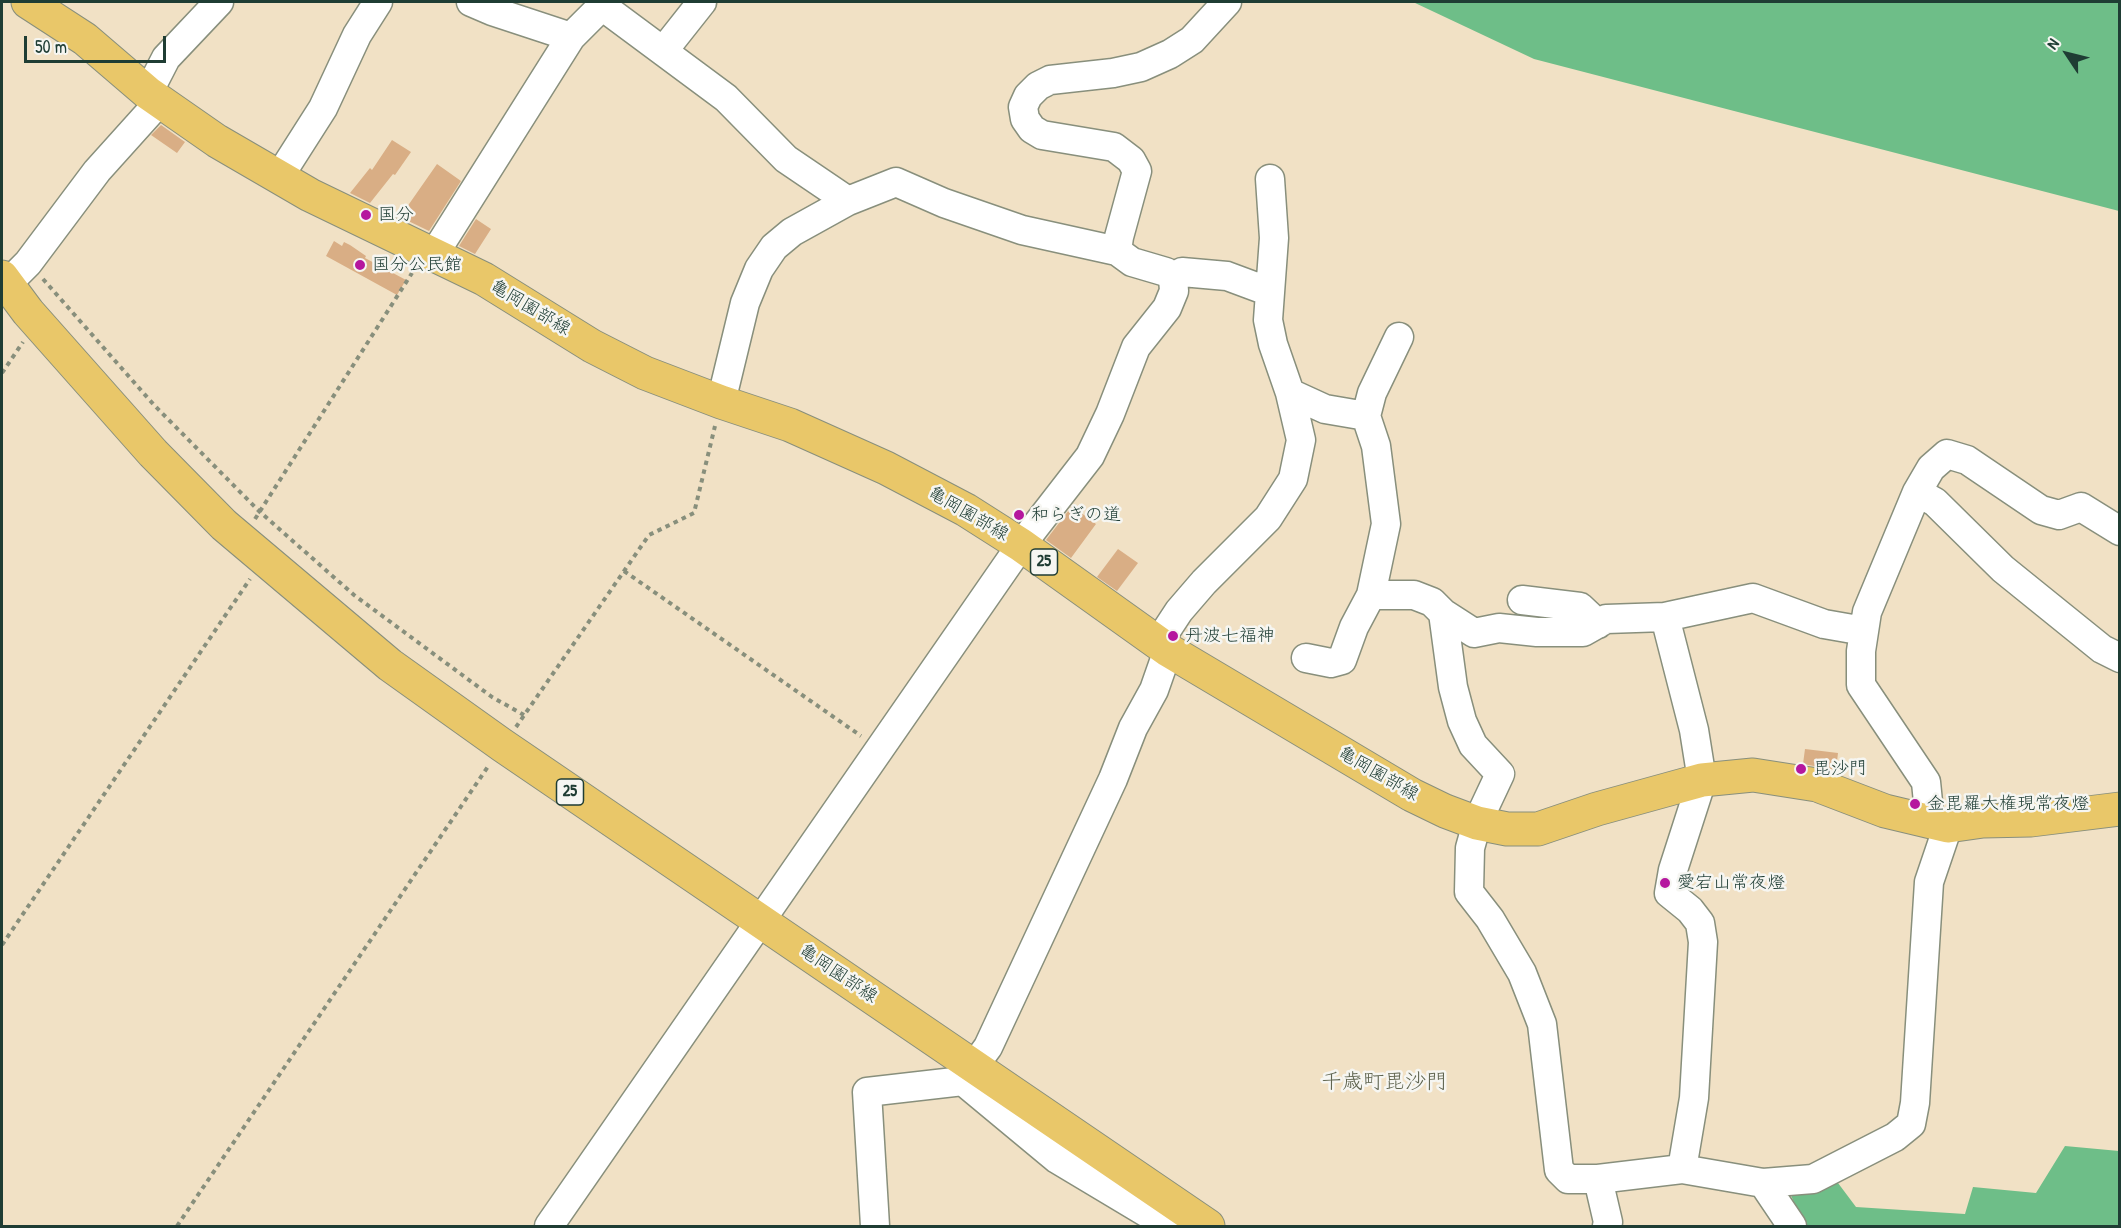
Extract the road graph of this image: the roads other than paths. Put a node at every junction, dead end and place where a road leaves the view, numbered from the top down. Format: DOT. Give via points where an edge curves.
graph roads {
  1 [pos="28,2"];
  2 [pos="219,2"];
  3 [pos="378,2"];
  4 [pos="471,2"];
  5 [pos="702,2"];
  6 [pos="1227,2"];
  7 [pos="601,4"];
  8 [pos="572,37"];
  9 [pos="664,50"];
  10 [pos="154,97"];
  11 [pos="279,177"];
  12 [pos="1270,179"];
  13 [pos="848,201"];
  14 [pos="1118,251"];
  15 [pos="429,254"];
  16 [pos="12,275"];
  17 [pos="1173,278"];
  18 [pos="1270,292"];
  19 [pos="1399,337"];
  20 [pos="1290,393"];
  21 [pos="721,402"];
  22 [pos="1366,416"];
  23 [pos="1917,492"];
  24 [pos="2120,531"];
  25 [pos="1021,545"];
  26 [pos="1371,595"];
  27 [pos="1522,600"];
  28 [pos="1443,613"];
  29 [pos="1665,617"];
  30 [pos="1598,624"];
  31 [pos="1864,631"];
  32 [pos="1163,647"];
  33 [pos="1306,658"];
  34 [pos="2120,658"];
  35 [pos="1702,780"];
  36 [pos="2120,810"];
  37 [pos="1477,823"];
  38 [pos="1939,824"];
  39 [pos="760,922"];
  40 [pos="969,1073"];
  41 [pos="1682,1169"];
  42 [pos="1598,1179"];
  43 [pos="1762,1183"];
  44 [pos="549,1227"];
  45 [pos="874,1227"];
  46 [pos="1169,1227"];
  47 [pos="1208,1227"];
  48 [pos="1607,1227"];
  49 [pos="1792,1227"];
  1 -- 10 [label="main road, 亀岡園部線 / 25" via="85,39"];
  2 -- 10 [label="street" via="166,58"];
  3 -- 11 [label="street" via="357,35 323,108"];
  4 -- 8 [label="street"];
  5 -- 9 [label="street"];
  6 -- 14 [label="street" via="1192,40 1170,54 1141,67 1050,80 1028,96 1023,107 1032,129 1042,135 1114,147 1131,160 1137,171"];
  7 -- 8 [label="street"];
  7 -- 9 [label="street"];
  8 -- 15 [label="street"];
  9 -- 13 [label="street" via="726,98 786,159"];
  10 -- 11 [label="main road, 亀岡園部線 / 25" via="217,141"];
  10 -- 16 [label="street"];
  11 -- 15 [label="main road, 亀岡園部線 / 25"];
  12 -- 18 [label="street" via="1274,238"];
  13 -- 14 [label="street" via="896,182 1022,230"];
  13 -- 21 [label="street" via="792,232 774,247 759,269 745,303"];
  14 -- 17 [label="street" via="1132,262 1166,272"];
  15 -- 21 [label="main road, 亀岡園部線 / 25" via="484,279 592,346 645,373"];
  16 -- 39 [label="main road, 亀岡園部線 / 25" via="37,322 153,453 224,525 390,664 502,746"];
  17 -- 18 [label="street" via="1182,272 1227,276"];
  17 -- 25 [label="street" via="1174,291 1167,308 1136,347 1090,456"];
  18 -- 20 [label="street" via="1268,320"];
  19 -- 22 [label="street" via="1372,393"];
  20 -- 22 [label="street" via="1325,409"];
  20 -- 32 [label="street" via="1301,440 1293,479 1268,518 1179,611"];
  21 -- 25 [label="main road, 亀岡園部線 / 25" via="790,425 886,468 966,510"];
  22 -- 26 [label="street" via="1376,446 1386,524"];
  23 -- 24 [label="street" via="1931,468 1947,454 1967,460 2041,510 2059,515 2081,507"];
  23 -- 31 [label="street" via="1867,612"];
  23 -- 34 [label="street" via="1935,502 2003,569 2102,649"];
  25 -- 32 [label="main road, 亀岡園部線 / 25"];
  25 -- 39 [label="street"];
  26 -- 28 [label="street" via="1414,595 1432,602"];
  26 -- 33 [label="street" via="1342,660 1331,663"];
  27 -- 30 [label="street" via="1580,607"];
  28 -- 30 [label="street" via="1474,633 1499,628 1583,633"];
  28 -- 37 [label="street" via="1461,722 1473,746 1500,774"];
  29 -- 30 [label="street" via="1606,619"];
  29 -- 31 [label="street" via="1753,598 1824,624"];
  29 -- 35 [label="street" via="1694,730"];
  31 -- 38 [label="street" via="1861,684 1926,782"];
  32 -- 37 [label="main road, 亀岡園部線 / 25" via="1412,795"];
  32 -- 40 [label="street" via="1154,690 1133,728 988,1047"];
  35 -- 37 [label="main road, 亀岡園部線 / 25" via="1538,829 1507,830"];
  35 -- 38 [label="main road, 亀岡園部線 / 25" via="1753,775 1817,785 1885,811"];
  35 -- 41 [label="street" via="1669,893 1700,923 1703,942 1694,1098"];
  36 -- 38 [label="main road, 亀岡園部線 / 25" via="2031,820"];
  37 -- 42 [label="street" via="1470,848 1469,892 1522,973 1542,1024 1559,1170 1568,1179"];
  38 -- 43 [label="street" via="1929,882 1911,1124 1895,1137 1813,1179"];
  39 -- 40 [label="main road, 亀岡園部線 / 25"];
  39 -- 44 [label="street"];
  40 -- 45 [label="street" via="867,1092"];
  40 -- 46 [label="street" via="1057,1159"];
  40 -- 47 [label="main road, 亀岡園部線 / 25"];
  41 -- 42 [label="street"];
  41 -- 43 [label="street"];
  42 -- 48 [label="street"];
  43 -- 49 [label="street"];
}
